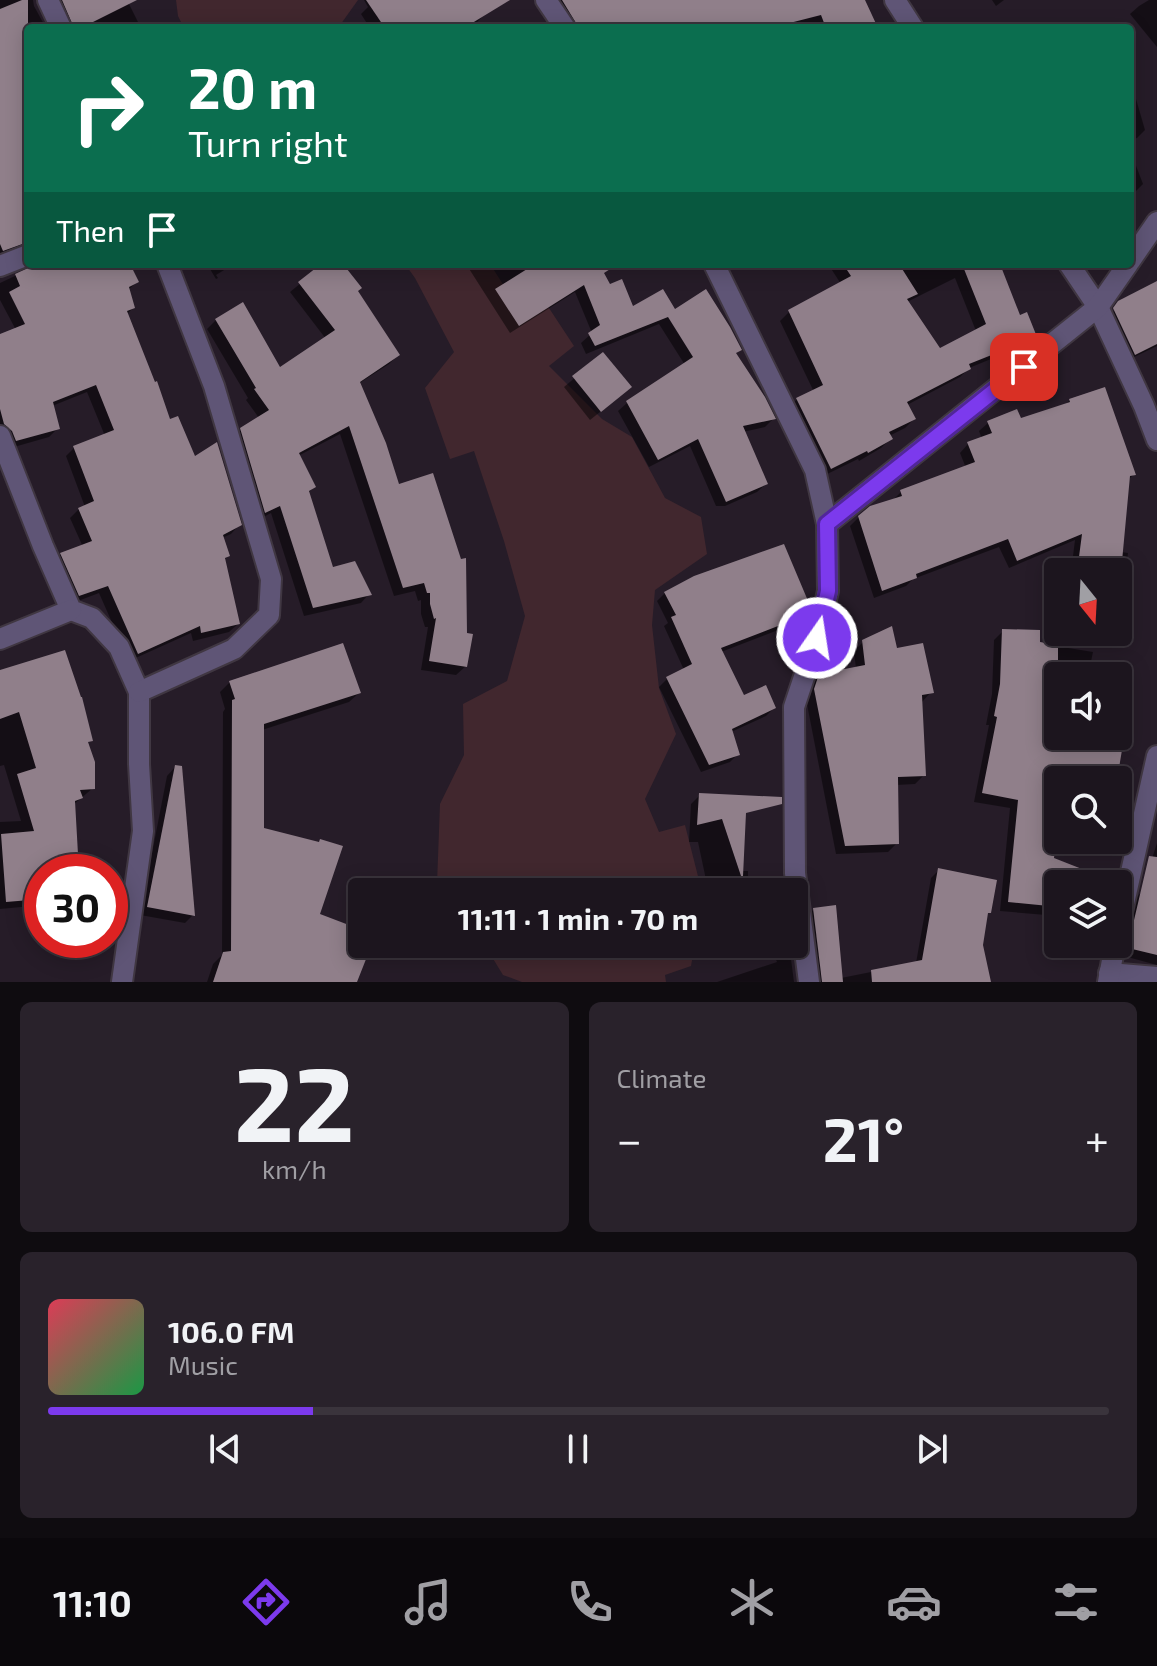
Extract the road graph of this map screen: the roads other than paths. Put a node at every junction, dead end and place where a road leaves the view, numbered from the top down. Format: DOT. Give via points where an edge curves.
graph roads {
  1 [pos="48,0"];
  2 [pos="546,0"];
  3 [pos="895,0"];
  4 [pos="59,24"];
  5 [pos="562,24"];
  6 [pos="910,24"];
  7 [pos="1157,222"];
  8 [pos="1134,255"];
  9 [pos="24,257"];
  10 [pos="0,266"];
  11 [pos="169,268"];
  12 [pos="716,268"];
  13 [pos="1072,268"];
  14 [pos="1125,268"];
  15 [pos="1098,307"];
  16 [pos="0,436"];
  17 [pos="1157,440"];
  18 [pos="827,524"];
  19 [pos="71,610"];
  20 [pos="0,639"];
  21 [pos="139,692"];
  22 [pos="1157,756"];
  23 [pos="1131,870"];
  24 [pos="1112,958"];
  25 [pos="1157,977"];
  26 [pos="1108,978"];
  27 [pos="122,982"];
  28 [pos="809,982"];
  1 -- 4 [label="street"];
  2 -- 5 [label="street"];
  3 -- 6 [label="street"];
  7 -- 8 [label="street"];
  9 -- 10 [label="street"];
  11 -- 21 [label="street" via="214,386 271,579 269,615 234,649"];
  12 -- 18 [label="street" via="815,470"];
  13 -- 15 [label="street"];
  14 -- 15 [label="street"];
  15 -- 17 [label="street"];
  15 -- 18 [label="street"];
  16 -- 19 [label="street"];
  18 -- 28 [label="street" via="828,591 794,707 795,873"];
  19 -- 20 [label="street"];
  19 -- 21 [label="street" via="92,618 119,647"];
  21 -- 27 [label="street" via="143,831"];
  22 -- 23 [label="street"];
  24 -- 26 [label="street"];
  25 -- 26 [label="street"];
}
